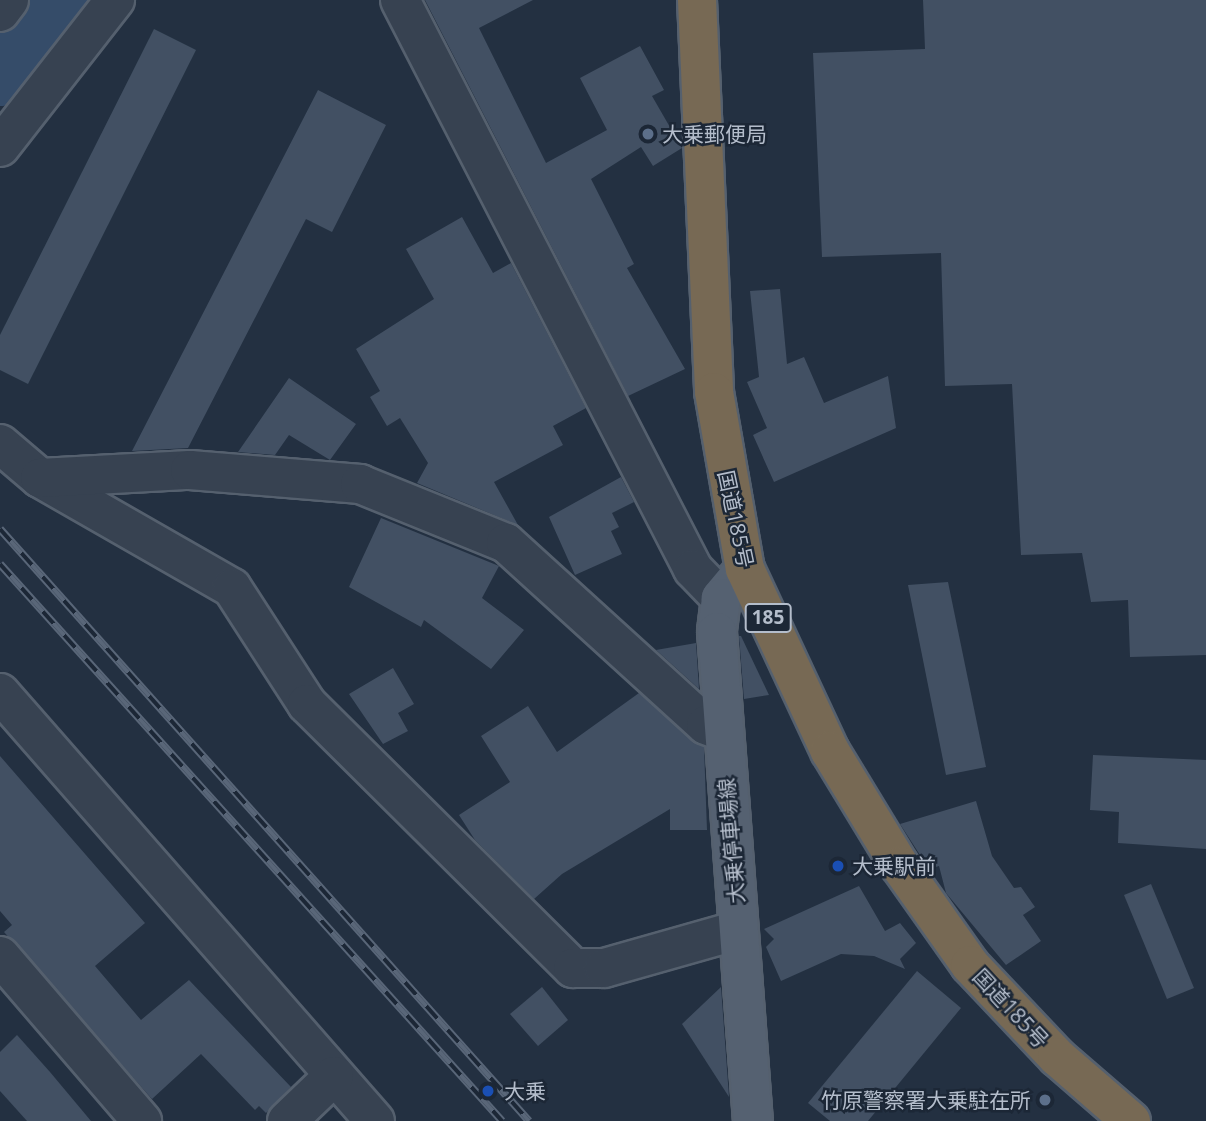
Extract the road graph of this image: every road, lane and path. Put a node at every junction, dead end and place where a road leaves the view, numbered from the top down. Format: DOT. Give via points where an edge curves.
graph roads {
  1 [pos="9,0"];
  2 [pos="115,0"];
  3 [pos="400,0"];
  4 [pos="697,0"];
  5 [pos="0,12"];
  6 [pos="0,147"];
  7 [pos="0,444"];
  8 [pos="40,478"];
  9 [pos="733,584"];
  10 [pos="0,693"];
  11 [pos="722,731"];
  12 [pos="738,930"];
  13 [pos="0,956"];
  14 [pos="334,1076"];
  15 [pos="142,1121"];
  16 [pos="287,1121"];
  17 [pos="375,1121"];
  18 [pos="753,1121"];
  19 [pos="1131,1121"];
  1 -- 5 [label="street"];
  2 -- 6 [label="street"];
  3 -- 9 [label="street" via="692,569"];
  4 -- 9 [label="highway, 国道185号 / 185" via="714,392"];
  7 -- 8 [label="street"];
  8 -- 11 [label="street" via="190,470 360,484 506,543 706,725"];
  8 -- 12 [label="street" via="232,589 307,705 573,968 604,968"];
  9 -- 11 [label="main road, 大乗停車場線" via="717,632"];
  9 -- 19 [label="highway, 国道185号 / 185" via="900,866 970,965 1057,1057"];
  10 -- 14 [label="street"];
  11 -- 12 [label="main road, 大乗停車場線"];
  12 -- 18 [label="main road, 大乗停車場線"];
  13 -- 15 [label="street"];
  14 -- 16 [label="street"];
  14 -- 17 [label="street"];
}
